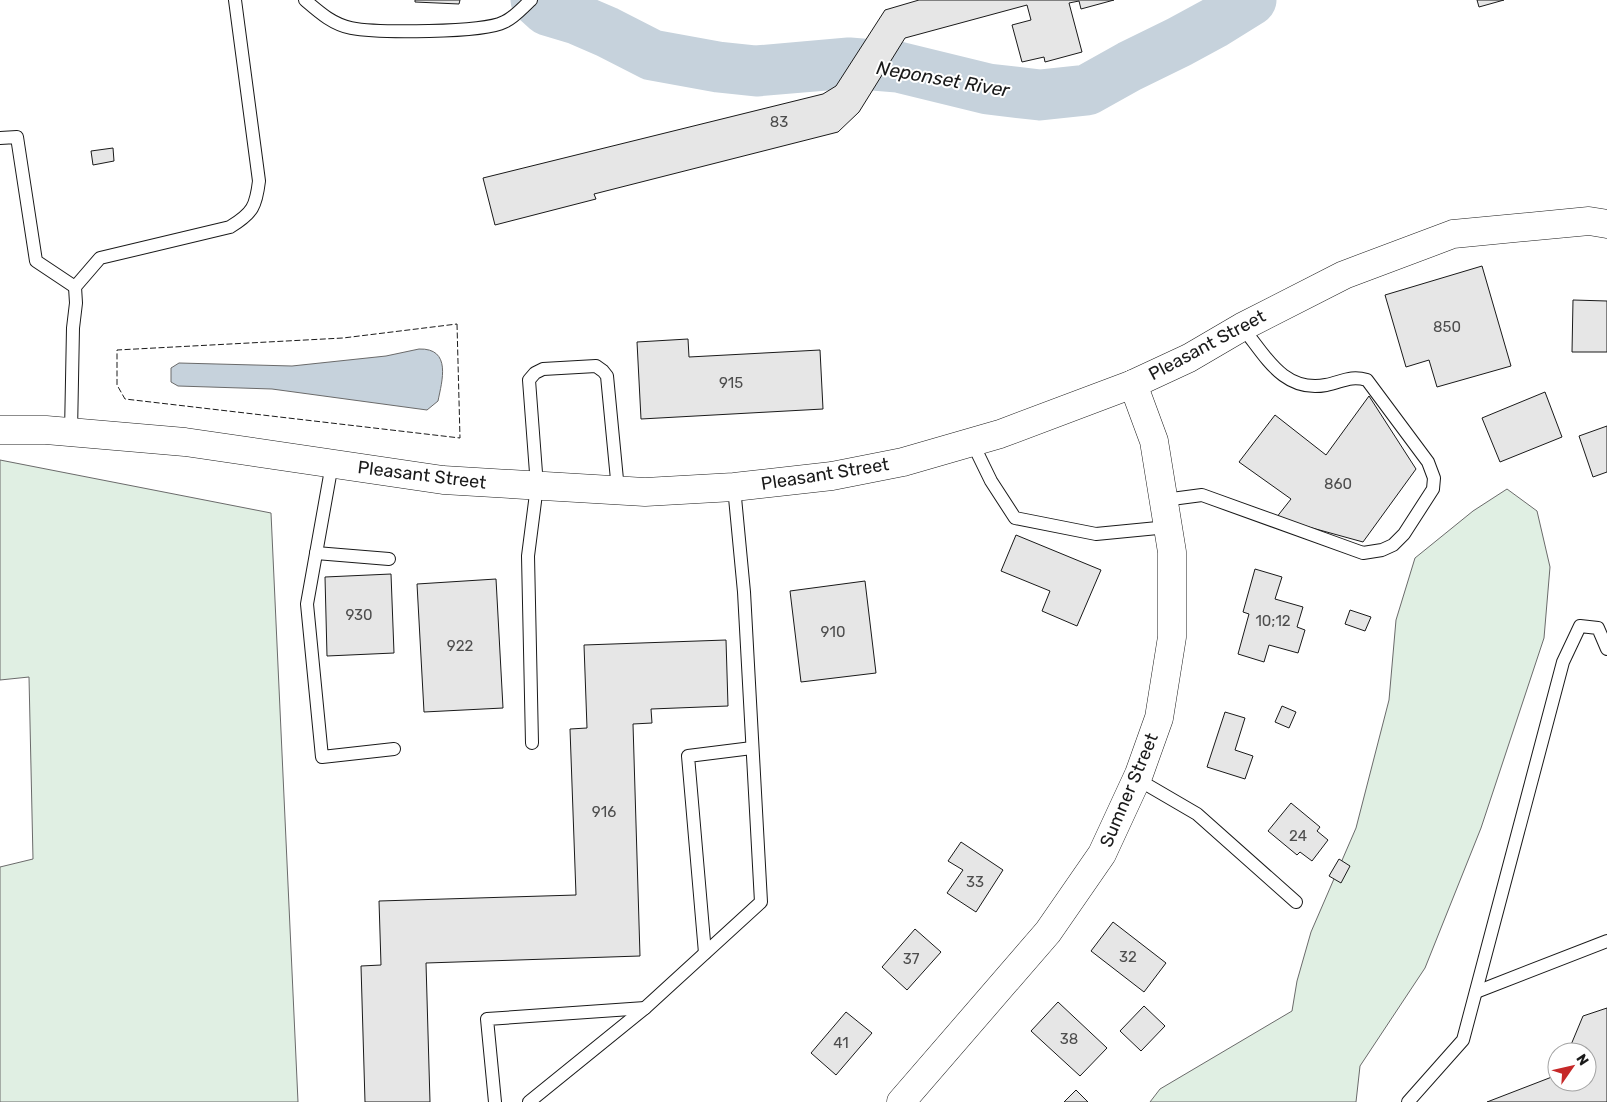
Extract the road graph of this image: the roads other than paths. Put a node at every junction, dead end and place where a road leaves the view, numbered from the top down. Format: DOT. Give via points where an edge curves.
graph roads {
  1 [pos="235,0"];
  2 [pos="306,0"];
  3 [pos="531,0"];
  4 [pos="0,138"];
  5 [pos="1607,224"];
  6 [pos="75,287"];
  7 [pos="1242,327"];
  8 [pos="1133,384"];
  9 [pos="0,430"];
  10 [pos="71,432"];
  11 [pos="972,442"];
  12 [pos="332,464"];
  13 [pos="537,486"];
  14 [pos="734,487"];
  15 [pos="618,490"];
  16 [pos="1164,500"];
  17 [pos="1168,527"];
  18 [pos="316,553"];
  19 [pos="389,559"];
  20 [pos="1607,649"];
  21 [pos="532,743"];
  22 [pos="752,748"];
  23 [pos="394,749"];
  24 [pos="1137,779"];
  25 [pos="1296,902"];
  26 [pos="1607,941"];
  27 [pos="705,953"];
  28 [pos="1476,992"];
  29 [pos="645,1008"];
  30 [pos="495,1102"];
  31 [pos="529,1102"];
  32 [pos="901,1102"];
  33 [pos="1408,1102"];
  1 -- 6 [label="lane" via="259,181 257,201 245,218 230,227 100,258"];
  2 -- 3 [label="lane" via="326,18 350,28 394,31 483,28 504,22"];
  4 -- 6 [label="lane" via="17,137 36,261"];
  5 -- 7 [label="street, Pleasant Street" via="1589,221 1453,234 1344,275"];
  6 -- 10 [label="lane"];
  7 -- 8 [label="street, Pleasant Street" via="1190,358"];
  7 -- 16 [label="lane" via="1278,373 1292,382 1311,386 1356,377 1367,380 1428,462 1434,478 1433,489 1404,534 1393,545 1363,553 1202,495"];
  8 -- 11 [label="street, Pleasant Street"];
  8 -- 16 [label="street, Sumner Street" via="1154,441"];
  9 -- 10 [label="street, Pleasant Street"];
  10 -- 12 [label="street, Pleasant Street" via="185,442"];
  11 -- 14 [label="street, Pleasant Street" via="904,462 832,476"];
  11 -- 17 [label="lane" via="991,481 1015,518 1096,534"];
  12 -- 13 [label="street, Pleasant Street" via="444,480"];
  12 -- 18 [label="lane"];
  13 -- 15 [label="street, Pleasant Street"];
  13 -- 15 [label="lane" via="529,380 543,369 596,366 606,376"];
  13 -- 21 [label="lane" via="528,556"];
  14 -- 15 [label="street, Pleasant Street" via="645,492"];
  14 -- 22 [label="lane" via="744,592"];
  16 -- 17 [label="street, Sumner Street"];
  17 -- 24 [label="street, Sumner Street" via="1172,552 1172,637 1159,718"];
  18 -- 19 [label="lane"];
  18 -- 23 [label="lane" via="307,604 322,757"];
  20 -- 28 [label="lane" via="1598,628 1580,626 1563,662"];
  22 -- 27 [label="lane" via="761,902"];
  22 -- 27 [label="lane" via="688,756"];
  24 -- 25 [label="lane" via="1197,814"];
  24 -- 32 [label="street, Sumner Street" via="1102,854 1048,932"];
  26 -- 28 [label="lane"];
  27 -- 29 [label="lane"];
  28 -- 33 [label="lane" via="1463,1040"];
  29 -- 30 [label="lane" via="487,1019"];
  29 -- 31 [label="lane"];
}
